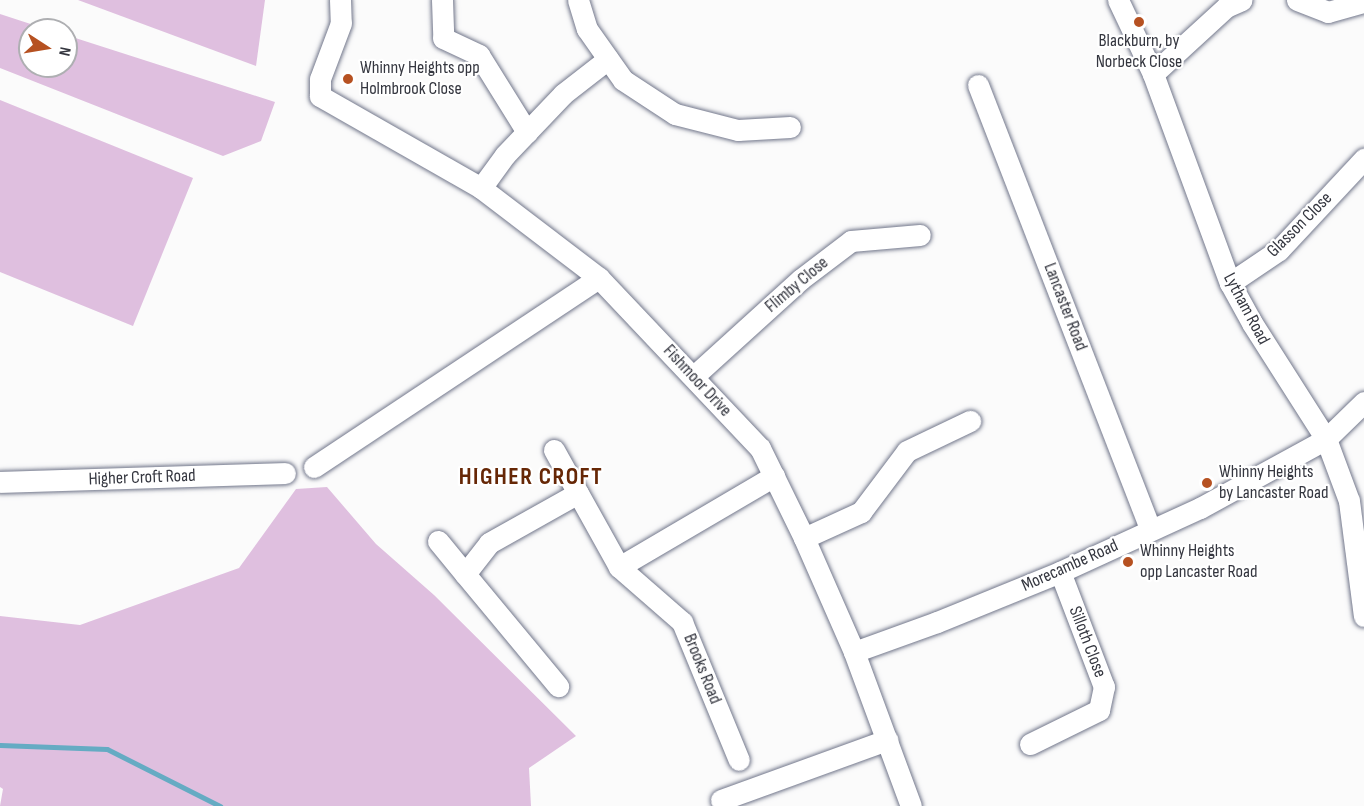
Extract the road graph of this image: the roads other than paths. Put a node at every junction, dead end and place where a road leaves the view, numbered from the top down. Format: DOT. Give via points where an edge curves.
graph roads {
  1 [pos="340,0"];
  2 [pos="442,0"];
  3 [pos="578,0"];
  4 [pos="1118,0"];
  5 [pos="1242,0"];
  6 [pos="1297,0"];
  7 [pos="1364,2"];
  8 [pos="608,59"];
  9 [pos="1153,74"];
  10 [pos="978,85"];
  11 [pos="790,127"];
  12 [pos="527,132"];
  13 [pos="1364,159"];
  14 [pos="481,188"];
  15 [pos="920,235"];
  16 [pos="599,278"];
  17 [pos="1230,283"];
  18 [pos="693,376"];
  19 [pos="1364,402"];
  20 [pos="970,421"];
  21 [pos="1326,440"];
  22 [pos="554,450"];
  23 [pos="314,467"];
  24 [pos="285,473"];
  25 [pos="774,476"];
  26 [pos="0,482"];
  27 [pos="578,494"];
  28 [pos="1151,530"];
  29 [pos="804,538"];
  30 [pos="438,541"];
  31 [pos="619,567"];
  32 [pos="1060,572"];
  33 [pos="465,574"];
  34 [pos="1364,616"];
  35 [pos="854,652"];
  36 [pos="558,686"];
  37 [pos="887,740"];
  38 [pos="1030,744"];
  39 [pos="739,760"];
  40 [pos="721,800"];
  41 [pos="911,806"];
  1 -- 14 [label="street, Fishmoor Drive" via="341,23 320,80 318,92 322,99"];
  2 -- 12 [label="street" via="443,38 478,55"];
  3 -- 8 [label="street" via="587,29"];
  4 -- 9 [label="street, Lytham Road"];
  5 -- 9 [label="street" via="1226,7"];
  6 -- 7 [label="street" via="1328,12"];
  8 -- 11 [label="street" via="623,80 675,114 738,130"];
  8 -- 12 [label="street" via="563,94"];
  9 -- 17 [label="street, Lytham Road"];
  10 -- 28 [label="street, Lancaster Road"];
  12 -- 14 [label="street"];
  13 -- 17 [label="street, Glasson Close" via="1280,250"];
  14 -- 16 [label="street, Fishmoor Drive"];
  15 -- 18 [label="street, Flimby Close" via="851,241 801,279"];
  16 -- 18 [label="street, Fishmoor Drive"];
  16 -- 23 [label="street"];
  17 -- 21 [label="street, Lytham Road"];
  18 -- 25 [label="street, Fishmoor Drive" via="760,448"];
  19 -- 21 [label="street, Morecambe Road"];
  20 -- 29 [label="street" via="907,451 861,512"];
  21 -- 28 [label="street, Morecambe Road"];
  21 -- 34 [label="street, Lytham Road" via="1349,501"];
  22 -- 27 [label="street, Brooks Road"];
  24 -- 26 [label="street, Higher Croft Road"];
  25 -- 29 [label="street, Fishmoor Drive"];
  25 -- 31 [label="street"];
  27 -- 31 [label="street, Brooks Road"];
  27 -- 33 [label="street" via="489,543"];
  28 -- 32 [label="street, Morecambe Road"];
  29 -- 35 [label="street, Fishmoor Drive"];
  30 -- 33 [label="street"];
  31 -- 39 [label="street, Brooks Road" via="682,622"];
  32 -- 35 [label="street, Morecambe Road"];
  32 -- 38 [label="street, Silloth Close" via="1104,687 1099,710"];
  33 -- 36 [label="street"];
  35 -- 37 [label="street, Fishmoor Drive"];
  37 -- 40 [label="street"];
  37 -- 41 [label="street, Fishmoor Drive"];
}
